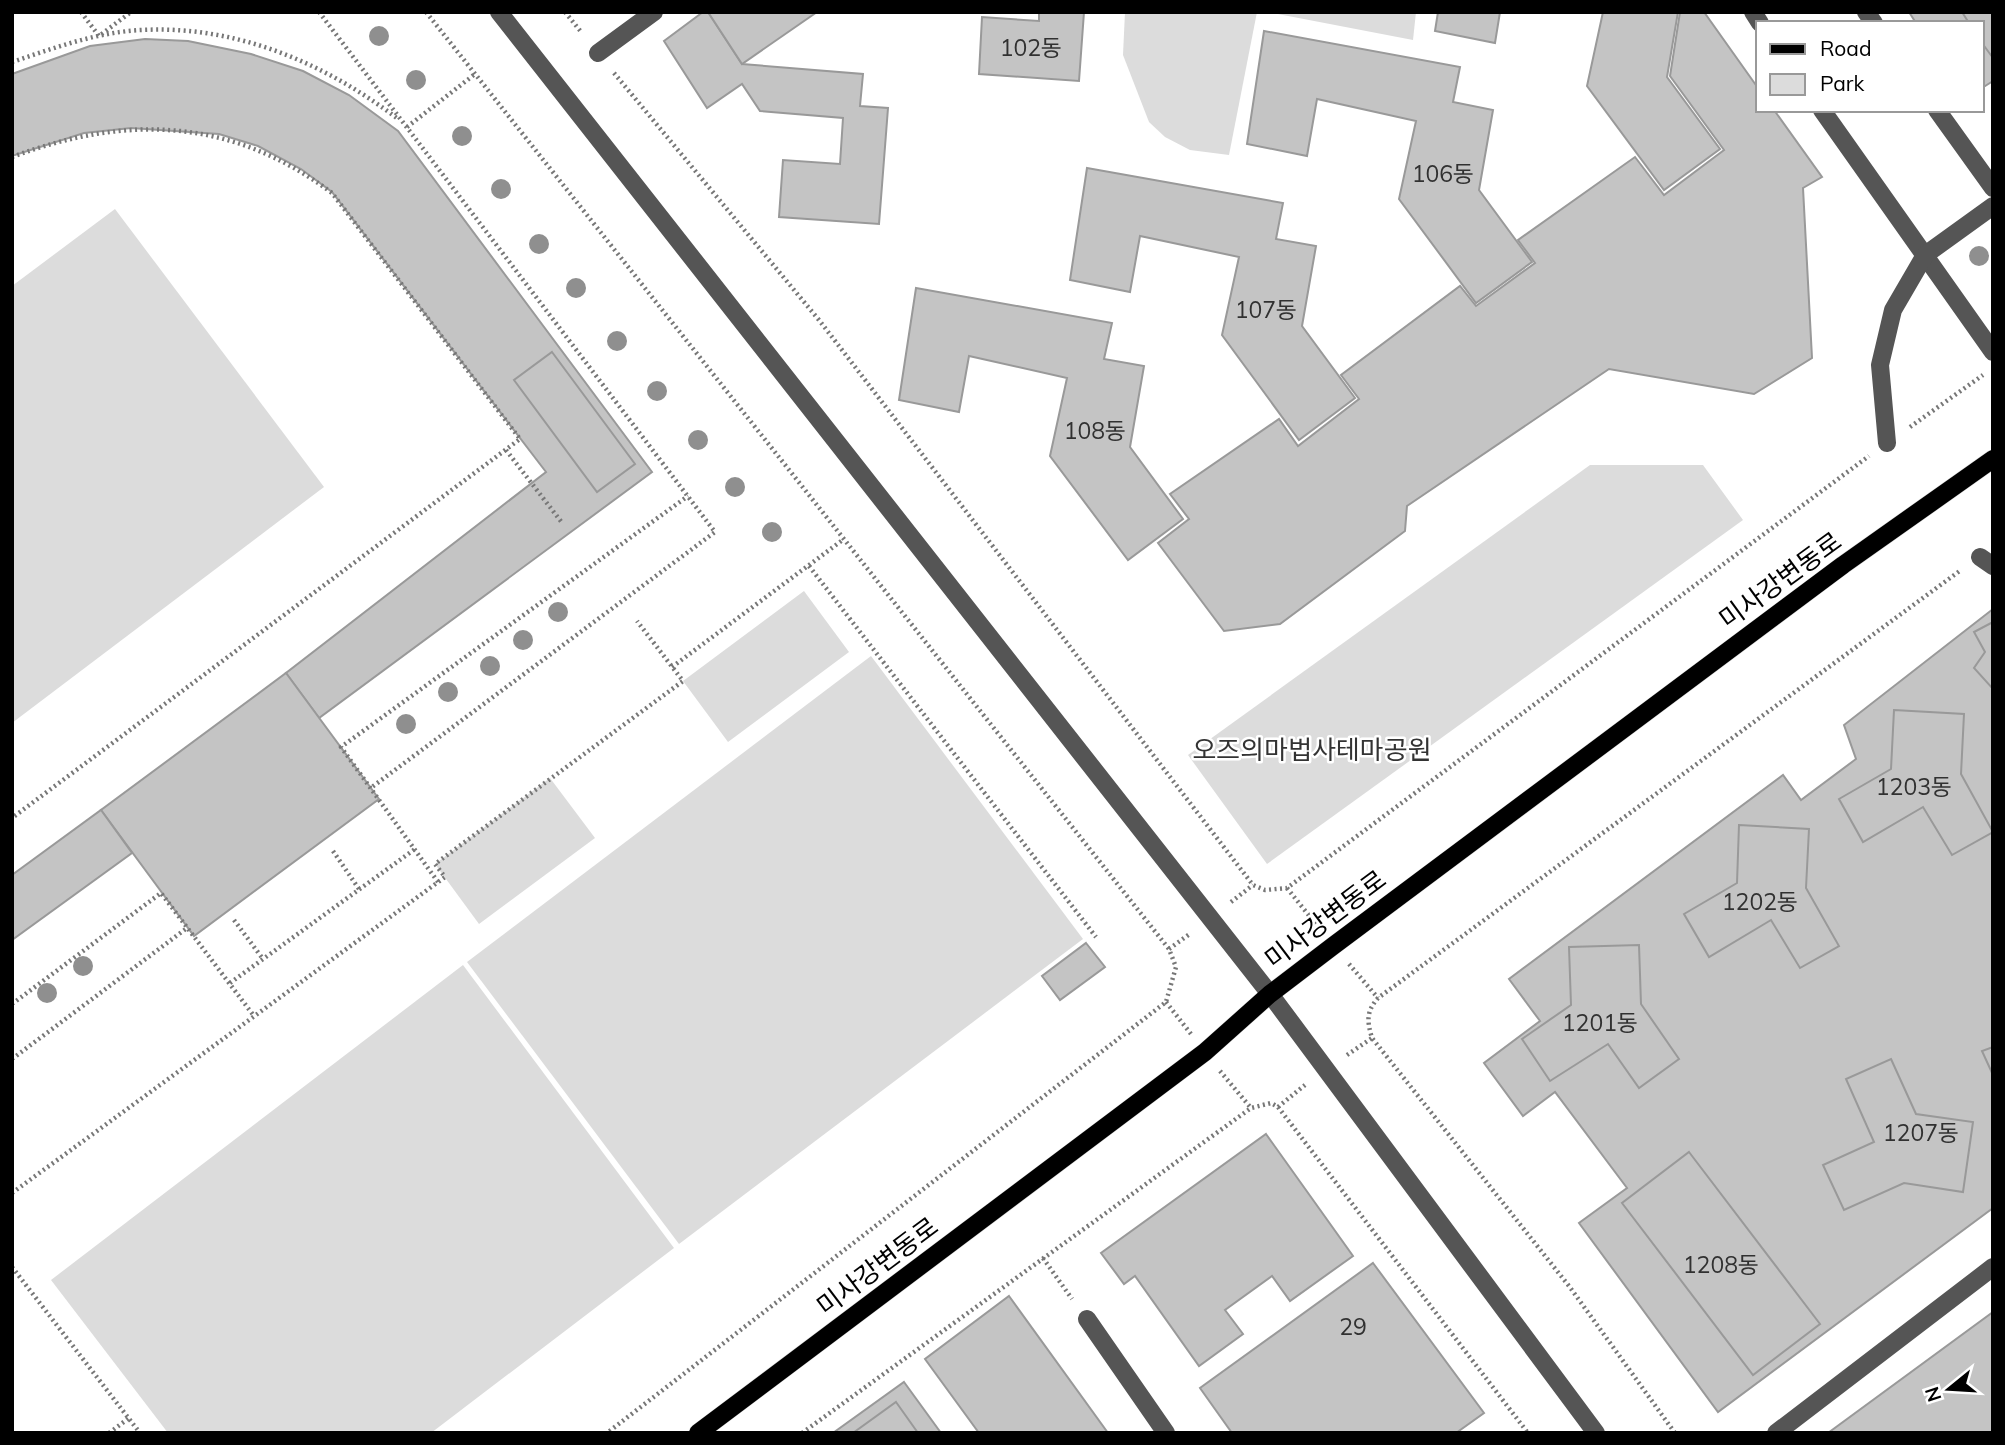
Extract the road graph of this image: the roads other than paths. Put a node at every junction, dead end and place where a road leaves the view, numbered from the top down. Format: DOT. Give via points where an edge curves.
graph roads {
  1 [pos="499,12"];
  2 [pos="654,12"];
  3 [pos="598,53"];
  4 [pos="1823,112"];
  5 [pos="1938,112"];
  6 [pos="1993,188"];
  7 [pos="1993,206"];
  8 [pos="1925,255"];
  9 [pos="1993,352"];
  10 [pos="1887,443"];
  11 [pos="1993,459"];
  12 [pos="1270,994"];
  13 [pos="1993,1267"];
  14 [pos="1087,1320"];
  15 [pos="698,1433"];
  16 [pos="1166,1433"];
  17 [pos="1596,1433"];
  18 [pos="1776,1433"];
  1 -- 12 [label="street"];
  2 -- 3 [label="street"];
  4 -- 8 [label="street"];
  5 -- 6 [label="street"];
  7 -- 8 [label="street"];
  8 -- 9 [label="street"];
  8 -- 10 [label="street" via="1892,310 1880,365"];
  11 -- 12 [label="main road, 미사강변동로" via="1843,565"];
  12 -- 15 [label="main road, 미사강변동로" via="1205,1052"];
  12 -- 17 [label="street"];
  13 -- 18 [label="street"];
  14 -- 16 [label="street"];
}
